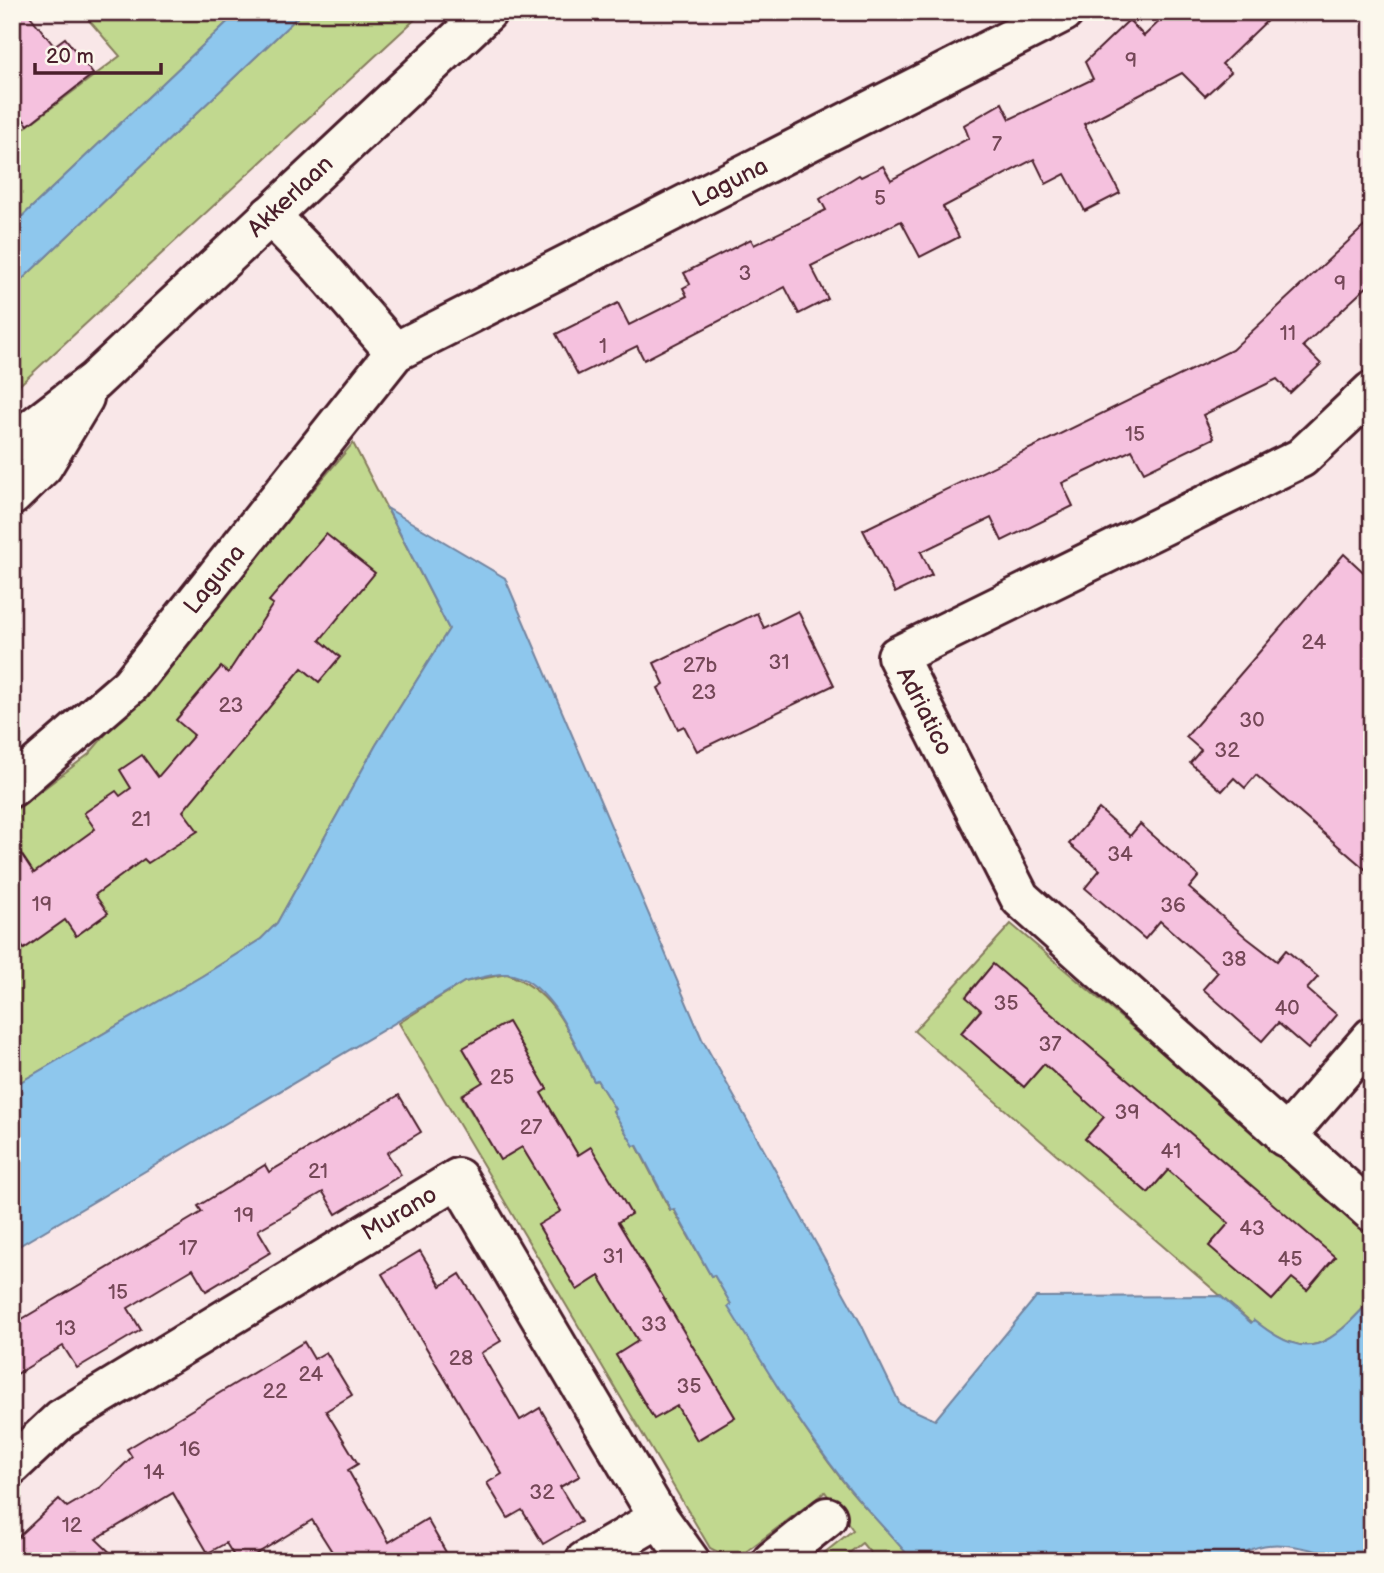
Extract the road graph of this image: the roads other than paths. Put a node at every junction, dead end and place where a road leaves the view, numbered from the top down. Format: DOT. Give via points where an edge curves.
graph roads {
  1 [pos="488,12"];
  2 [pos="1064,12"];
  3 [pos="270,215"];
  4 [pos="395,352"];
  5 [pos="94,381"];
  6 [pos="1372,391"];
  7 [pos="12,443"];
  8 [pos="12,496"];
  9 [pos="12,787"];
  10 [pos="1372,1037"];
  11 [pos="1285,1137"];
  12 [pos="1372,1212"];
  13 [pos="12,1465"];
  14 [pos="827,1517"];
  15 [pos="659,1518"];
  16 [pos="585,1561"];
  17 [pos="690,1561"];
  18 [pos="772,1561"];
  1 -- 3 [label="street, Akkerlaan"];
  2 -- 4 [label="street, Laguna"];
  3 -- 4 [label="street"];
  3 -- 5 [label="street, Akkerlaan"];
  4 -- 9 [label="street, Laguna" via="130,685"];
  5 -- 7 [label="street, Akkerlaan"];
  5 -- 8 [label="street, Akkerlaan" via="43,466"];
  6 -- 11 [label="street, Adriatico" via="1301,458 897,656 1020,898"];
  10 -- 11 [label="street"];
  11 -- 12 [label="street, Adriatico"];
  13 -- 15 [label="street, Murano" via="61,1419 458,1178"];
  14 -- 18 [label="street"];
  15 -- 16 [label="street"];
  15 -- 17 [label="street, Murano"];
}
